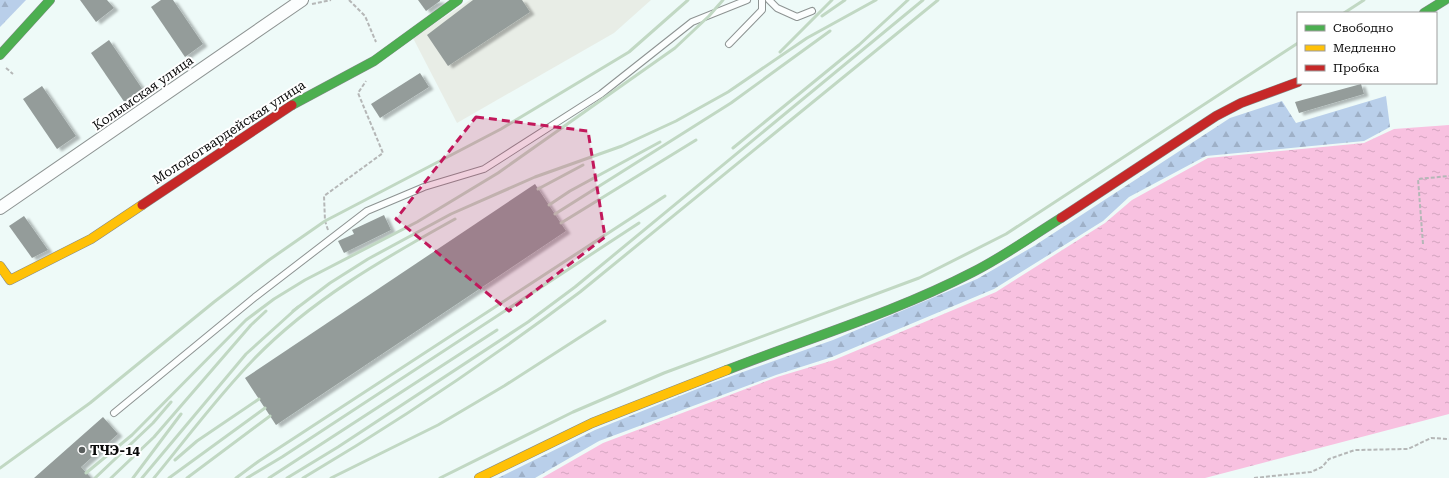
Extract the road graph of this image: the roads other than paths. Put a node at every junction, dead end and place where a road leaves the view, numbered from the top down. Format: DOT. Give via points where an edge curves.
graph roads {
  1 [pos="50,0"];
  2 [pos="302,0"];
  3 [pos="458,0"];
  4 [pos="747,0"];
  5 [pos="762,0"];
  6 [pos="769,0"];
  7 [pos="1445,0"];
  8 [pos="812,11"];
  9 [pos="1426,12"];
  10 [pos="729,44"];
  11 [pos="0,55"];
  12 [pos="1297,82"];
  13 [pos="0,208"];
  14 [pos="0,266"];
  15 [pos="114,413"];
  16 [pos="479,478"];
  1 -- 11 [label="main road"];
  2 -- 13 [label="street, Колымская улица"];
  3 -- 14 [label="main road, Молодогвардейская улица" via="374,61 302,98 91,239 10,280"];
  4 -- 15 [label="lane" via="692,22 602,94 484,169 424,187 367,211 255,297"];
  5 -- 10 [label="lane" via="762,10"];
  6 -- 8 [label="lane" via="777,8 797,17"];
  7 -- 9 [label="main road"];
  12 -- 16 [label="main road" via="1241,103 1216,116 974,272 922,297 592,423"];
}
